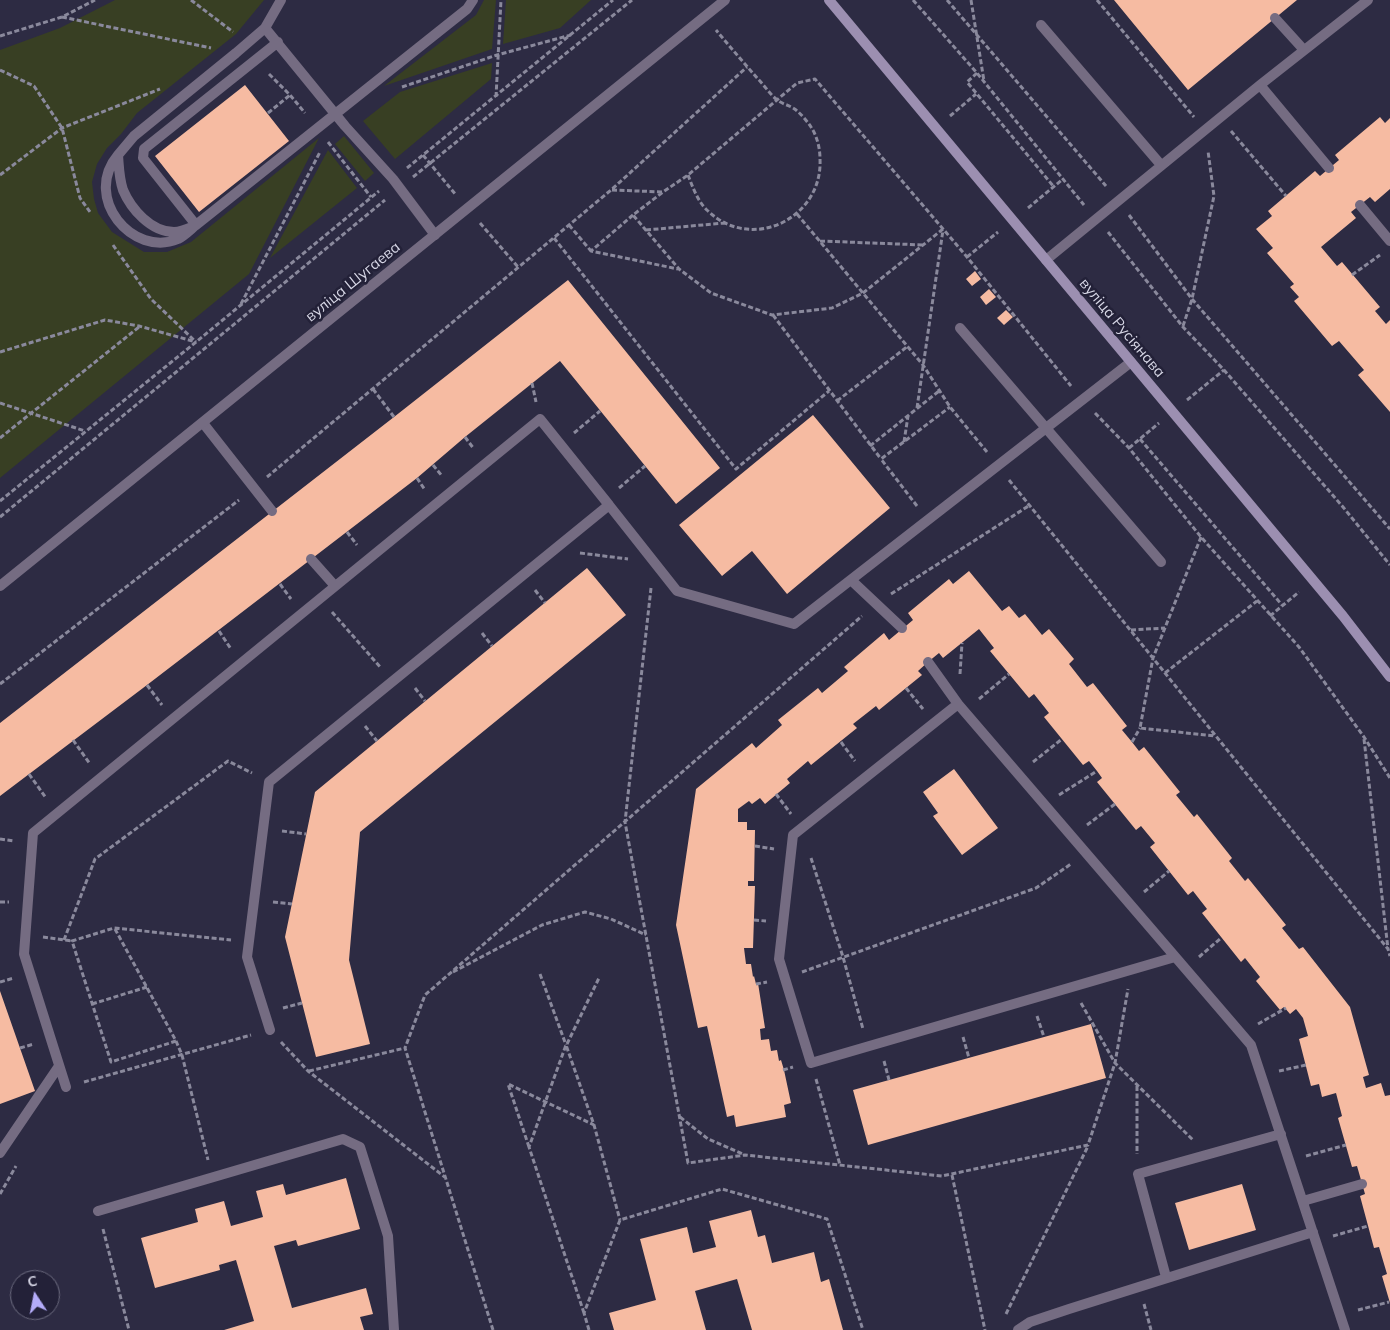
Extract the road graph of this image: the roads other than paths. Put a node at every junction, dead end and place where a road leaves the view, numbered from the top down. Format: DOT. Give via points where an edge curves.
graph roads {
  1 [pos="280,0"];
  2 [pos="473,0"];
  3 [pos="725,0"];
  4 [pos="829,0"];
  5 [pos="1368,0"];
  6 [pos="1276,18"];
  7 [pos="1041,24"];
  8 [pos="265,28"];
  9 [pos="278,42"];
  10 [pos="1304,50"];
  11 [pos="1260,85"];
  12 [pos="336,114"];
  13 [pos="118,155"];
  14 [pos="1161,165"];
  15 [pos="1329,168"];
  16 [pos="1360,205"];
  17 [pos="196,225"];
  18 [pos="435,235"];
  19 [pos="1390,241"];
  20 [pos="1046,260"];
  21 [pos="960,328"];
  22 [pos="1131,362"];
  23 [pos="203,423"];
  24 [pos="1046,428"];
  25 [pos="606,503"];
  26 [pos="272,512"];
  27 [pos="311,559"];
  28 [pos="1161,562"];
  29 [pos="851,580"];
  30 [pos="0,586"];
  31 [pos="335,586"];
  32 [pos="902,628"];
  33 [pos="928,662"];
  34 [pos="1390,677"];
  35 [pos="961,708"];
  36 [pos="1175,957"];
  37 [pos="270,1030"];
  38 [pos="59,1066"];
  39 [pos="66,1087"];
  40 [pos="1281,1134"];
  41 [pos="0,1152"];
  42 [pos="1362,1184"];
  43 [pos="1303,1201"];
  44 [pos="98,1211"];
  45 [pos="1315,1236"];
  46 [pos="1166,1278"];
  47 [pos="394,1330"];
  48 [pos="1018,1330"];
  49 [pos="1345,1330"];
  1 -- 8 [label="street"];
  2 -- 12 [label="street" via="467,9"];
  3 -- 18 [label="street, вуліца Шугаева"];
  4 -- 20 [label="main road, вуліца Русіянава"];
  5 -- 10 [label="street"];
  6 -- 10 [label="street"];
  7 -- 14 [label="street"];
  8 -- 9 [label="street"];
  8 -- 13 [label="street" via="134,136"];
  9 -- 12 [label="street"];
  9 -- 17 [label="street" via="144,149 143,158"];
  10 -- 11 [label="street"];
  11 -- 14 [label="street"];
  11 -- 15 [label="street"];
  12 -- 17 [label="street"];
  12 -- 18 [label="street" via="393,179"];
  13 -- 17 [label="street" via="124,190 142,218 157,228 174,232"];
  13 -- 17 [label="street" via="110,165 105,194 119,223 151,242 179,238"];
  14 -- 20 [label="street"];
  16 -- 19 [label="street"];
  18 -- 23 [label="street, вуліца Шугаева"];
  20 -- 22 [label="main road, вуліца Русіянава"];
  21 -- 24 [label="street"];
  22 -- 24 [label="street"];
  22 -- 34 [label="main road, вуліца Русіянава"];
  23 -- 26 [label="street"];
  23 -- 30 [label="street, вуліца Шугаева"];
  24 -- 28 [label="street"];
  24 -- 29 [label="street"];
  25 -- 29 [label="street" via="677,591 794,624"];
  25 -- 31 [label="street" via="540,419"];
  25 -- 37 [label="street" via="269,782 247,957"];
  27 -- 31 [label="street"];
  29 -- 32 [label="street"];
  31 -- 38 [label="street" via="33,832 24,954"];
  33 -- 35 [label="street"];
  35 -- 36 [label="street"];
  35 -- 36 [label="street" via="935,723 793,835 779,959 811,1063"];
  36 -- 40 [label="street" via="1251,1045"];
  38 -- 39 [label="street"];
  38 -- 41 [label="street"];
  40 -- 43 [label="street"];
  40 -- 46 [label="street" via="1138,1174"];
  42 -- 43 [label="street"];
  43 -- 45 [label="street"];
  44 -- 47 [label="street" via="343,1139 360,1147 388,1236"];
  45 -- 46 [label="street"];
  45 -- 49 [label="street"];
  46 -- 48 [label="street" via="1030,1322"];
}
